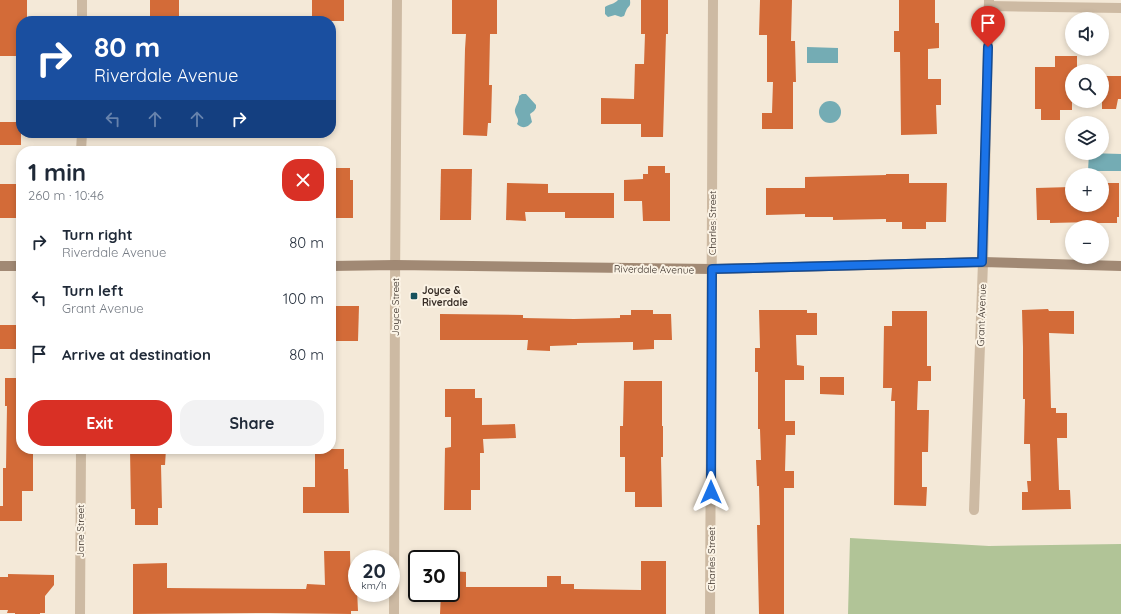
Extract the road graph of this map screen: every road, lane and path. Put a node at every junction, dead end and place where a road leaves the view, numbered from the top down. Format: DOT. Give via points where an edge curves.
graph roads {
  1 [pos="82,0"];
  2 [pos="397,0"];
  3 [pos="713,0"];
  4 [pos="989,3"];
  5 [pos="1121,8"];
  6 [pos="82,16"];
  7 [pos="982,262"];
  8 [pos="395,265"];
  9 [pos="0,266"];
  10 [pos="16,266"];
  11 [pos="336,266"];
  12 [pos="1121,266"];
  13 [pos="712,269"];
  14 [pos="81,454"];
  15 [pos="974,510"];
  16 [pos="80,614"];
  17 [pos="394,614"];
  18 [pos="710,614"];
  1 -- 6 [label="street"];
  2 -- 8 [label="street, Joyce Street"];
  3 -- 13 [label="street, Charles Street"];
  4 -- 5 [label="street"];
  4 -- 7 [label="street, Grant Avenue"];
  7 -- 12 [label="street, Riverdale Avenue"];
  7 -- 13 [label="street, Riverdale Avenue"];
  7 -- 15 [label="street, Grant Avenue"];
  8 -- 11 [label="street, Riverdale Avenue"];
  8 -- 13 [label="street, Riverdale Avenue"];
  8 -- 17 [label="street, Joyce Street"];
  9 -- 10 [label="street"];
  13 -- 18 [label="street, Charles Street"];
  14 -- 16 [label="street, Jane Street"];
}
